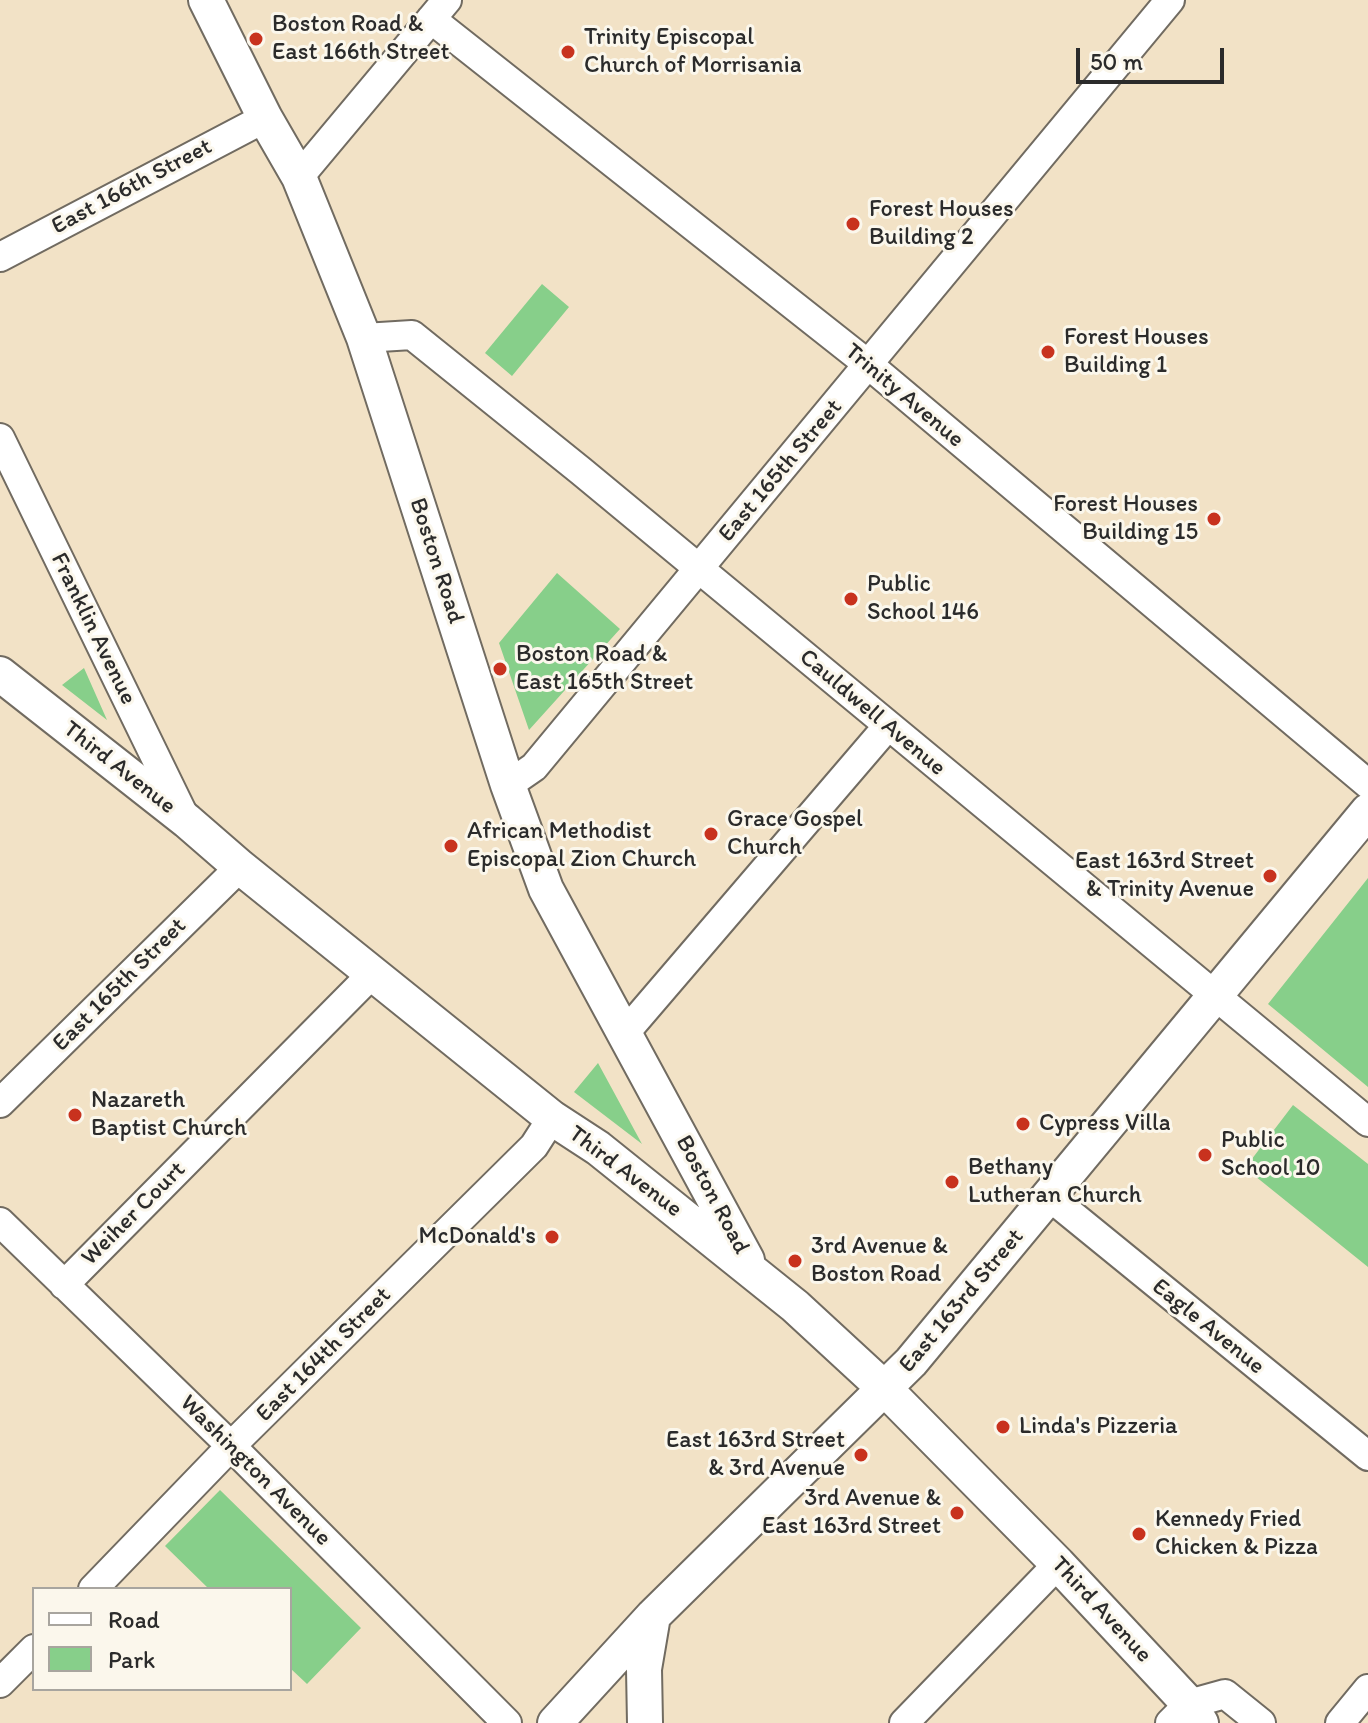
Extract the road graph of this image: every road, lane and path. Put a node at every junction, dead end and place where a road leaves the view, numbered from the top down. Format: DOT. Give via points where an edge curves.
graph roads {
  1 [pos="206,0"];
  2 [pos="1170,0"];
  3 [pos="439,10"];
  4 [pos="265,118"];
  5 [pos="299,177"];
  6 [pos="0,257"];
  7 [pos="364,338"];
  8 [pos="869,365"];
  9 [pos="0,438"];
  10 [pos="700,569"];
  11 [pos="0,674"];
  12 [pos="887,727"];
  13 [pos="1368,784"];
  14 [pos="508,785"];
  15 [pos="1368,811"];
  16 [pos="187,821"];
  17 [pos="240,867"];
  18 [pos="373,973"];
  19 [pos="1215,997"];
  20 [pos="624,1034"];
  21 [pos="0,1103"];
  22 [pos="552,1118"];
  23 [pos="670,1119"];
  24 [pos="1368,1122"];
  25 [pos="1050,1197"];
  26 [pos="661,1200"];
  27 [pos="0,1222"];
  28 [pos="753,1272"];
  29 [pos="64,1285"];
  30 [pos="885,1389"];
  31 [pos="231,1446"];
  32 [pos="1368,1456"];
  33 [pos="1058,1564"];
  34 [pos="95,1587"];
  35 [pos="653,1616"];
  36 [pos="32,1651"];
  37 [pos="0,1683"];
  38 [pos="1368,1689"];
  39 [pos="1187,1717"];
  40 [pos="507,1723"];
  41 [pos="555,1723"];
  42 [pos="645,1723"];
  43 [pos="904,1723"];
  44 [pos="1261,1723"];
  45 [pos="1340,1723"];
  1 -- 4 [label="main road, Boston Road"];
  2 -- 8 [label="street, East 165th Street"];
  3 -- 5 [label="street"];
  3 -- 8 [label="street, Trinity Avenue"];
  4 -- 5 [label="main road, Boston Road"];
  4 -- 6 [label="street, East 166th Street"];
  5 -- 7 [label="main road, Boston Road"];
  7 -- 10 [label="street, Cauldwell Avenue" via="412,335"];
  7 -- 14 [label="main road, Boston Road"];
  8 -- 10 [label="street, East 165th Street"];
  8 -- 13 [label="street, Trinity Avenue"];
  9 -- 16 [label="street, Franklin Avenue"];
  10 -- 12 [label="street, Cauldwell Avenue"];
  10 -- 14 [label="street, East 165th Street" via="534,767"];
  11 -- 16 [label="main road, Third Avenue"];
  12 -- 19 [label="street, Cauldwell Avenue"];
  12 -- 20 [label="street"];
  14 -- 20 [label="main road, Boston Road" via="546,889"];
  15 -- 19 [label="main road, East 163rd Street"];
  16 -- 17 [label="main road, Third Avenue"];
  17 -- 18 [label="main road, Third Avenue"];
  17 -- 21 [label="street, East 165th Street"];
  18 -- 22 [label="main road, Third Avenue"];
  18 -- 29 [label="street, Weiher Court"];
  19 -- 24 [label="street, Cauldwell Avenue"];
  19 -- 25 [label="main road, East 163rd Street"];
  20 -- 23 [label="main road, Boston Road"];
  22 -- 26 [label="main road, Third Avenue"];
  22 -- 31 [label="street, East 164th Street" via="534,1146"];
  23 -- 26 [label="main road, Boston Road" via="679,1169"];
  23 -- 28 [label="main road, Boston Road"];
  25 -- 30 [label="main road, East 163rd Street"];
  25 -- 32 [label="street, Eagle Avenue"];
  26 -- 28 [label="main road, Third Avenue"];
  27 -- 29 [label="street, Washington Avenue"];
  28 -- 30 [label="main road, Third Avenue"];
  29 -- 31 [label="street, Washington Avenue"];
  30 -- 33 [label="main road, Third Avenue"];
  30 -- 35 [label="main road, East 163rd Street"];
  31 -- 34 [label="street, East 164th Street"];
  31 -- 40 [label="street, Washington Avenue"];
  33 -- 39 [label="main road, Third Avenue"];
  33 -- 43 [label="street"];
  35 -- 41 [label="main road, East 163rd Street"];
  35 -- 42 [label="main road" via="644,1669"];
  36 -- 37 [label="street"];
  38 -- 45 [label="street"];
  39 -- 44 [label="street" via="1225,1694"];
}
